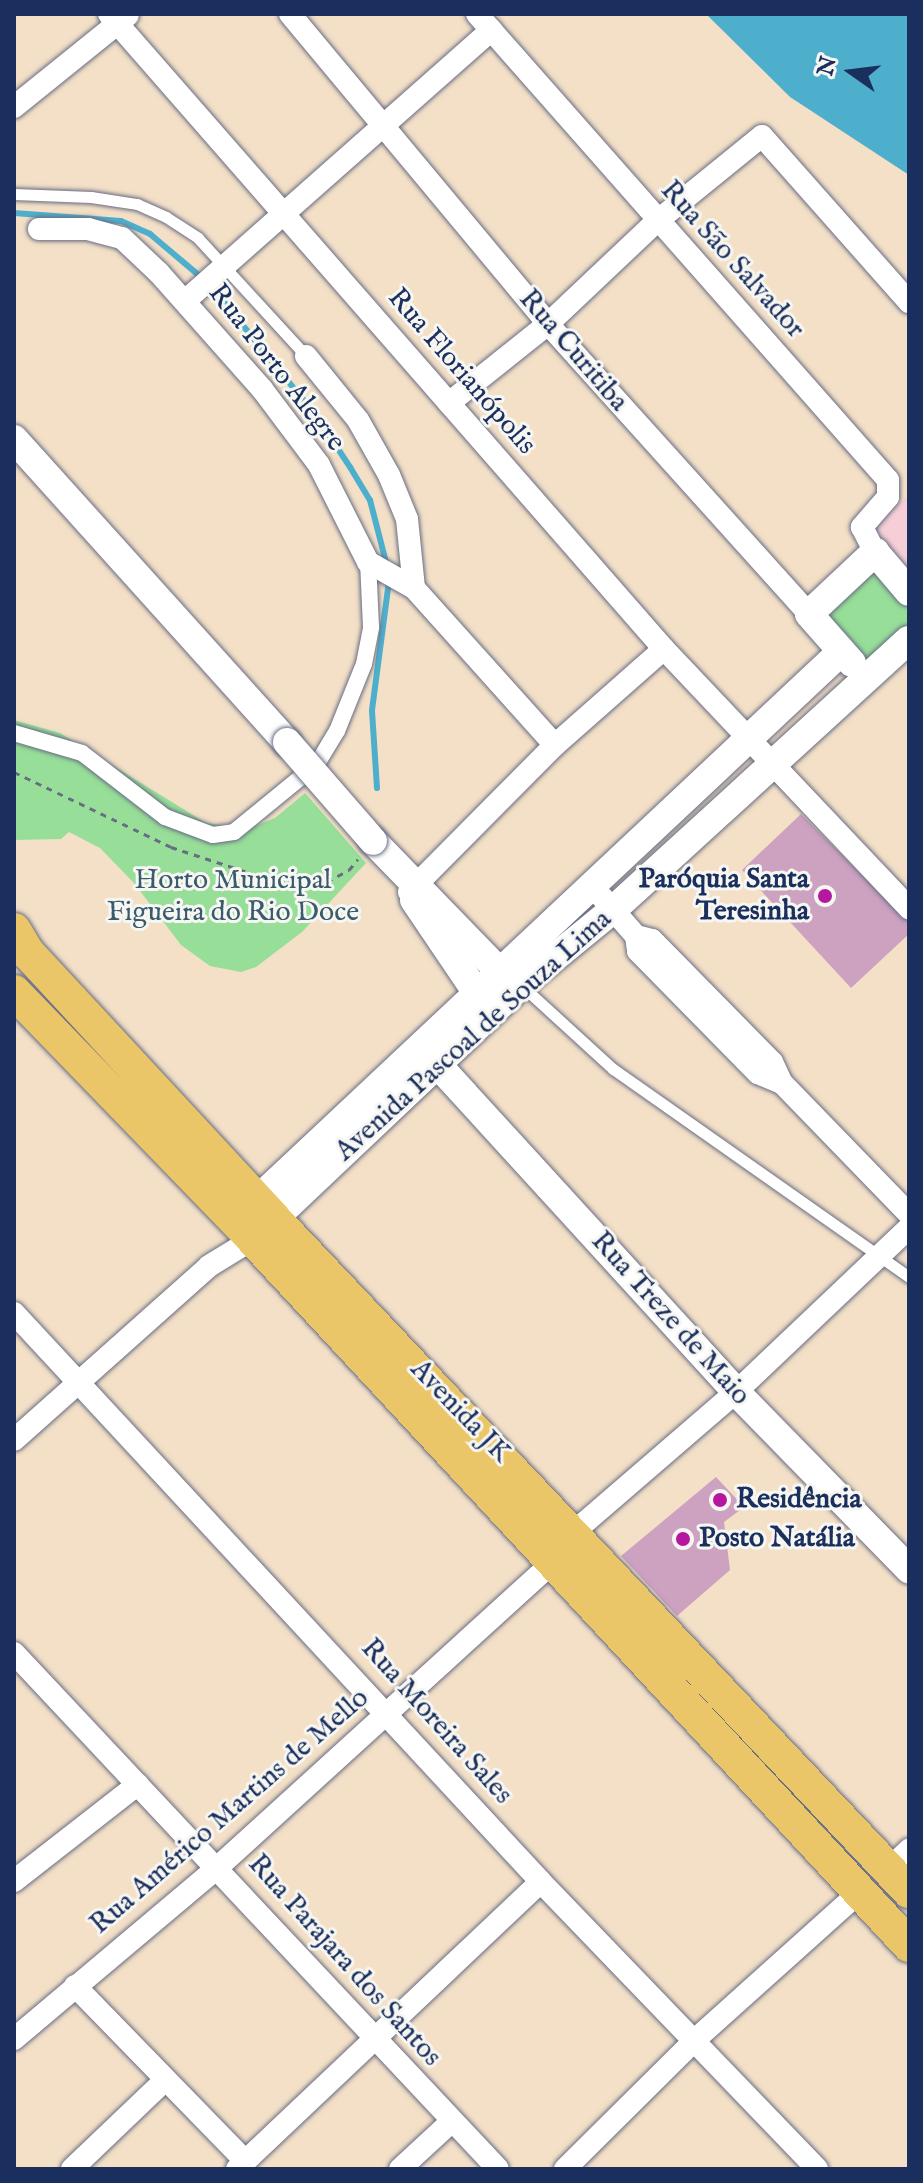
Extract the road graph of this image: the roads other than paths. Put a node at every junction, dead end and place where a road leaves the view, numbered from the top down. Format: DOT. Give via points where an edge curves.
graph roads {
  1 [pos="290,14"];
  2 [pos="118,17"];
  3 [pos="484,22"];
  4 [pos="14,107"];
  5 [pos="386,125"];
  6 [pos="14,194"];
  7 [pos="282,213"];
  8 [pos="656,222"];
  9 [pos="39,229"];
  10 [pos="224,265"];
  11 [pos="185,301"];
  12 [pos="909,302"];
  13 [pos="548,324"];
  14 [pos="306,356"];
  15 [pos="449,403"];
  16 [pos="14,439"];
  17 [pos="875,552"];
  18 [pos="368,562"];
  19 [pos="414,588"];
  20 [pos="909,592"];
  21 [pos="809,614"];
  22 [pos="909,640"];
  23 [pos="664,649"];
  24 [pos="841,652"];
  25 [pos="865,679"];
  26 [pos="14,733"];
  27 [pos="749,744"];
  28 [pos="555,745"];
  29 [pos="773,766"];
  30 [pos="408,881"];
  31 [pos="594,888"];
  32 [pos="909,908"];
  33 [pos="614,909"];
  34 [pos="14,930"];
  35 [pos="512,980"];
  36 [pos="14,992"];
  37 [pos="479,996"];
  38 [pos="430,1056"];
  39 [pos="909,1214"];
  40 [pos="255,1220"];
  41 [pos="909,1228"];
  42 [pos="879,1257"];
  43 [pos="909,1277"];
  44 [pos="14,1313"];
  45 [pos="76,1383"];
  46 [pos="736,1392"];
  47 [pos="14,1440"];
  48 [pos="575,1531"];
  49 [pos="553,1562"];
  50 [pos="909,1569"];
  51 [pos="14,1653"];
  52 [pos="390,1713"];
  53 [pos="138,1784"];
  54 [pos="218,1867"];
  55 [pos="902,1870"];
  56 [pos="14,1881"];
  57 [pos="541,1882"];
  58 [pos="860,1892"];
  59 [pos="909,1945"];
  60 [pos="75,1986"];
  61 [pos="697,2038"];
  62 [pos="14,2039"];
  63 [pos="375,2042"];
  64 [pos="165,2080"];
  65 [pos="452,2121"];
  66 [pos="241,2165"];
  67 [pos="72,2169"];
  68 [pos="400,2169"];
  69 [pos="498,2169"];
  70 [pos="565,2169"];
  71 [pos="817,2169"];
  1 -- 5 [label="street, Rua Curitiba"];
  2 -- 4 [label="street"];
  2 -- 7 [label="street, Rua Florianópolis"];
  3 -- 5 [label="street"];
  3 -- 8 [label="street, Rua São Salvador"];
  5 -- 7 [label="street"];
  5 -- 13 [label="street, Rua Curitiba"];
  6 -- 10 [label="lane" via="137,204 198,238"];
  7 -- 10 [label="street"];
  7 -- 15 [label="street, Rua Florianópolis"];
  8 -- 12 [label="street" via="762,136"];
  8 -- 13 [label="street"];
  8 -- 17 [label="street, Rua São Salvador" via="888,480 888,497 862,527"];
  9 -- 11 [label="street, Rua Porto Alegre" via="88,229 122,238"];
  10 -- 11 [label="street"];
  10 -- 14 [label="lane"];
  11 -- 18 [label="street, Rua Porto Alegre" via="319,465"];
  13 -- 15 [label="street"];
  13 -- 21 [label="street, Rua Curitiba"];
  14 -- 19 [label="street" via="358,420 389,475 407,519"];
  15 -- 23 [label="street, Rua Florianópolis"];
  16 -- 30 [label="street, bridge"];
  17 -- 20 [label="street"];
  17 -- 21 [label="street"];
  18 -- 19 [label="street"];
  18 -- 26 [label="street" via="371,627 364,664 337,731 317,764 234,832 213,835 165,817 82,753"];
  19 -- 28 [label="street"];
  21 -- 24 [label="street, Rua Curitiba"];
  22 -- 25 [label="street, Avenida Pascoal de Souza Lima"];
  23 -- 27 [label="street, Rua Florianópolis"];
  23 -- 28 [label="street"];
  24 -- 25 [label="street, Rua Curitiba"];
  24 -- 27 [label="street, Avenida Pascoal de Souza Lima"];
  25 -- 29 [label="street, Avenida Pascoal de Souza Lima"];
  27 -- 29 [label="street, Rua Florianópolis"];
  27 -- 31 [label="street, Avenida Pascoal de Souza Lima"];
  28 -- 30 [label="street"];
  29 -- 32 [label="street, Rua Florianópolis"];
  29 -- 33 [label="street, Avenida Pascoal de Souza Lima"];
  30 -- 35 [label="street"];
  30 -- 37 [label="street"];
  31 -- 33 [label="street"];
  31 -- 35 [label="street, Avenida Pascoal de Souza Lima"];
  33 -- 35 [label="street, Avenida Pascoal de Souza Lima"];
  33 -- 39 [label="street" via="636,936 638,951 758,1073 782,1083"];
  34 -- 40 [label="main road, Avenida JK"];
  35 -- 37 [label="street, Avenida Pascoal de Souza Lima"];
  35 -- 38 [label="street, Avenida Pascoal de Souza Lima"];
  35 -- 42 [label="lane" via="613,1069"];
  36 -- 40 [label="main road, Avenida JK"];
  37 -- 38 [label="street, Avenida Pascoal de Souza Lima"];
  38 -- 40 [label="street, Avenida Pascoal de Souza Lima"];
  38 -- 46 [label="street, Rua Treze de Maio"];
  40 -- 45 [label="street"];
  40 -- 48 [label="main road, Avenida JK"];
  40 -- 49 [label="main road, Avenida JK"];
  41 -- 42 [label="street"];
  42 -- 43 [label="lane"];
  42 -- 46 [label="street"];
  44 -- 45 [label="street, Rua Moreira Sales"];
  45 -- 47 [label="street"];
  45 -- 52 [label="street, Rua Moreira Sales"];
  46 -- 48 [label="street"];
  46 -- 50 [label="street, Rua Treze de Maio"];
  48 -- 55 [label="main road, Avenida JK"];
  49 -- 52 [label="street, Rua Américo Martins de Mello"];
  49 -- 58 [label="main road, Avenida JK"];
  51 -- 53 [label="street, Rua Parajara dos Santos"];
  52 -- 54 [label="street, Rua Américo Martins de Mello"];
  52 -- 57 [label="street, Rua Moreira Sales"];
  53 -- 54 [label="street, Rua Parajara dos Santos"];
  53 -- 56 [label="street"];
  54 -- 60 [label="street, Rua Américo Martins de Mello"];
  54 -- 63 [label="street, Rua Parajara dos Santos"];
  57 -- 61 [label="street, Rua Moreira Sales"];
  57 -- 63 [label="street"];
  58 -- 59 [label="main road, Avenida JK"];
  58 -- 61 [label="street"];
  60 -- 62 [label="street, Rua Américo Martins de Mello"];
  60 -- 64 [label="street"];
  61 -- 70 [label="street"];
  61 -- 71 [label="street, Rua Moreira Sales"];
  63 -- 65 [label="street, Rua Parajara dos Santos"];
  63 -- 66 [label="street"];
  64 -- 66 [label="street"];
  64 -- 67 [label="street"];
  65 -- 68 [label="street"];
  65 -- 69 [label="street, Rua Parajara dos Santos"];
}
